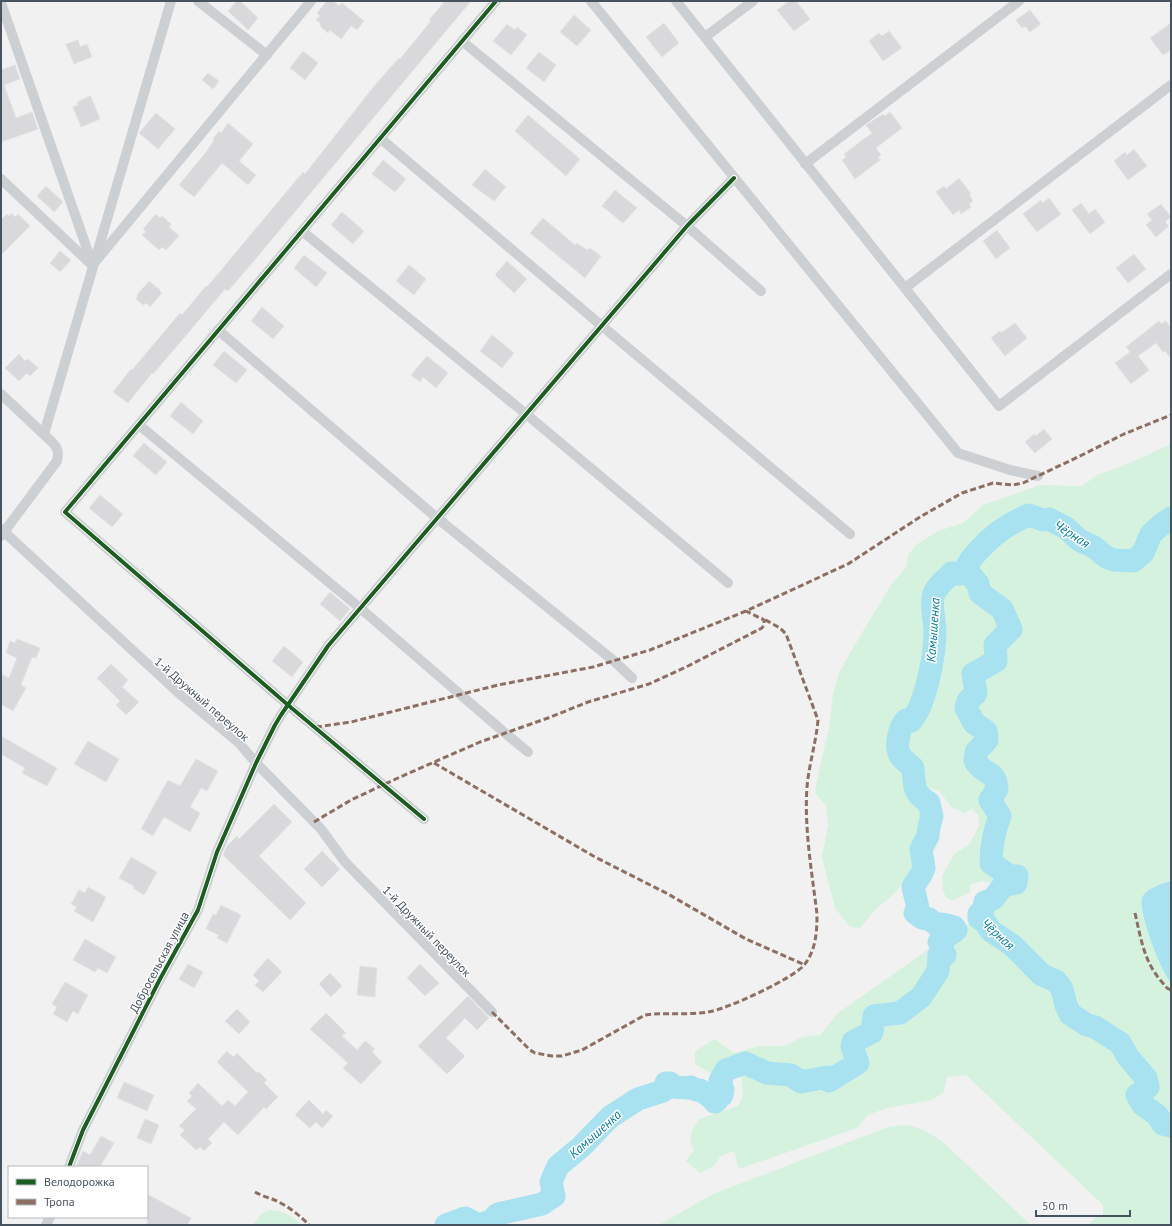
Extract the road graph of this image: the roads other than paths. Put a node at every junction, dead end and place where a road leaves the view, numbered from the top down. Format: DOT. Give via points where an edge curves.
graph roads {
  1 [pos="171,1"];
  2 [pos="198,1"];
  3 [pos="311,1"];
  4 [pos="496,1"];
  5 [pos="591,1"];
  6 [pos="676,1"];
  7 [pos="753,1"];
  8 [pos="1019,1"];
  9 [pos="1,3"];
  10 [pos="705,37"];
  11 [pos="462,41"];
  12 [pos="267,55"];
  13 [pos="1171,85"];
  14 [pos="380,138"];
  15 [pos="805,164"];
  16 [pos="734,178"];
  17 [pos="1,180"];
  18 [pos="687,226"];
  19 [pos="302,231"];
  20 [pos="92,266"];
  21 [pos="1171,274"];
  22 [pos="905,288"];
  23 [pos="761,291"];
  24 [pos="602,326"];
  25 [pos="218,330"];
  26 [pos="1,394"];
  27 [pos="526,414"];
  28 [pos="139,425"];
  29 [pos="44,434"];
  30 [pos="1038,476"];
  31 [pos="437,518"];
  32 [pos="2,532"];
  33 [pos="850,534"];
  34 [pos="728,583"];
  35 [pos="360,608"];
  36 [pos="632,678"];
  37 [pos="288,705"];
  38 [pos="528,752"];
  39 [pos="256,763"];
  40 [pos="424,819"];
  41 [pos="492,1012"];
  42 [pos="69,1166"];
  1 -- 20 [label="street"];
  2 -- 12 [label="street"];
  3 -- 12 [label="street"];
  4 -- 11 [label="street"];
  5 -- 16 [label="street"];
  6 -- 10 [label="street"];
  7 -- 10 [label="street"];
  8 -- 15 [label="street"];
  9 -- 20 [label="street"];
  10 -- 15 [label="street"];
  11 -- 14 [label="street"];
  11 -- 18 [label="street"];
  12 -- 20 [label="street"];
  13 -- 22 [label="street"];
  14 -- 19 [label="street"];
  14 -- 24 [label="street"];
  15 -- 22 [label="street"];
  16 -- 18 [label="street, Добросельская улица"];
  16 -- 30 [label="street" via="958,453"];
  17 -- 20 [label="street"];
  18 -- 23 [label="street"];
  18 -- 24 [label="street, Добросельская улица"];
  19 -- 25 [label="street"];
  19 -- 27 [label="street"];
  20 -- 29 [label="street"];
  21 -- 22 [label="street" via="998,406"];
  24 -- 27 [label="street, Добросельская улица"];
  24 -- 33 [label="street"];
  25 -- 28 [label="street"];
  25 -- 31 [label="street"];
  26 -- 29 [label="street"];
  27 -- 31 [label="street, Добросельская улица"];
  27 -- 34 [label="street"];
  28 -- 35 [label="street"];
  28 -- 37 [label="street" via="65,512"];
  29 -- 32 [label="street" via="57,448 57,461"];
  31 -- 35 [label="street, Добросельская улица"];
  31 -- 36 [label="street"];
  32 -- 39 [label="street, 1-й Дружный переулок" via="181,695 239,743"];
  35 -- 37 [label="street, Добросельская улица" via="328,646"];
  35 -- 38 [label="street"];
  37 -- 39 [label="street, Добросельская улица" via="274,725"];
  37 -- 40 [label="street"];
  39 -- 41 [label="street, 1-й Дружный переулок" via="321,829 345,862"];
  39 -- 42 [label="street, Добросельская улица" via="217,852 198,910 83,1130"];
}
